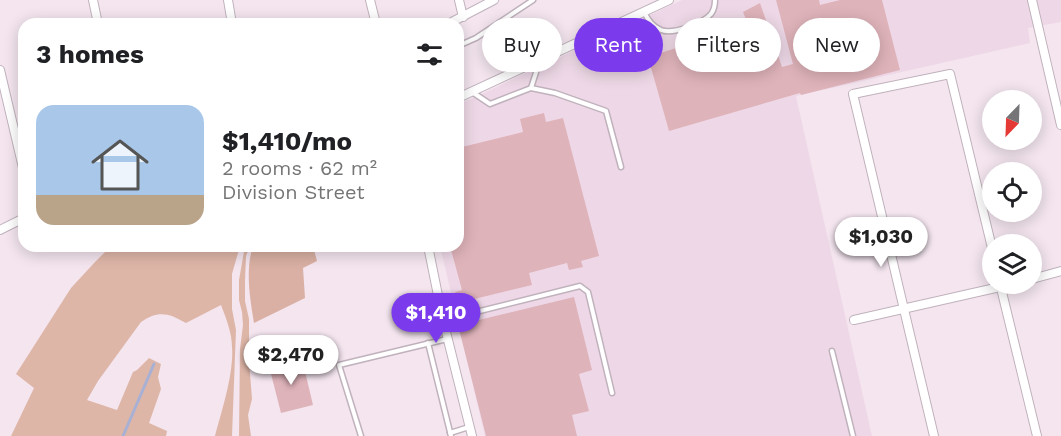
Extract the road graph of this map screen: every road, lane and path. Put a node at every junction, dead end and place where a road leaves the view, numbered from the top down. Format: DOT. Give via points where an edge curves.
graph roads {
  1 [pos="93,0"];
  2 [pos="228,0"];
  3 [pos="370,0"];
  4 [pos="459,0"];
  5 [pos="494,0"];
  6 [pos="533,0"];
  7 [pos="669,0"];
  8 [pos="716,0"];
  9 [pos="1032,0"];
  10 [pos="644,11"];
  11 [pos="463,16"];
  12 [pos="97,18"];
  13 [pos="231,18"];
  14 [pos="374,18"];
  15 [pos="459,18"];
  16 [pos="464,43"];
  17 [pos="562,49"];
  18 [pos="0,70"];
  19 [pos="513,72"];
  20 [pos="537,72"];
  21 [pos="531,88"];
  22 [pos="471,91"];
  23 [pos="464,95"];
  24 [pos="1061,125"];
  25 [pos="18,146"];
  26 [pos="621,167"];
  27 [pos="18,221"];
  28 [pos="0,230"];
  29 [pos="989,234"];
  30 [pos="429,252"];
  31 [pos="1061,271"];
  32 [pos="1042,276"];
  33 [pos="982,290"];
  34 [pos="1003,294"];
  35 [pos="904,309"];
  36 [pos="443,320"];
  37 [pos="854,320"];
  38 [pos="448,338"];
  39 [pos="429,343"];
  40 [pos="832,351"];
  41 [pos="612,393"];
  42 [pos="470,427"];
  43 [pos="450,434"];
  44 [pos="361,436"];
  45 [pos="472,436"];
  46 [pos="853,436"];
  47 [pos="934,436"];
  48 [pos="1037,436"];
  1 -- 12 [label="street"];
  2 -- 13 [label="street"];
  3 -- 14 [label="street"];
  4 -- 11 [label="street"];
  5 -- 11 [label="street"];
  6 -- 16 [label="lane"];
  7 -- 10 [label="street"];
  8 -- 10 [label="lane" via="707,17 672,32 650,22"];
  9 -- 24 [label="street"];
  10 -- 17 [label="street"];
  11 -- 15 [label="street"];
  18 -- 25 [label="street"];
  19 -- 22 [label="street"];
  20 -- 21 [label="lane"];
  21 -- 22 [label="lane" via="490,104"];
  21 -- 26 [label="lane" via="606,111"];
  22 -- 23 [label="street"];
  27 -- 28 [label="street"];
  29 -- 35 [label="street" via="950,74 853,94"];
  30 -- 36 [label="street"];
  31 -- 32 [label="street"];
  33 -- 35 [label="street"];
  34 -- 48 [label="street"];
  35 -- 37 [label="street"];
  35 -- 47 [label="street"];
  36 -- 38 [label="street"];
  36 -- 41 [label="lane" via="580,286 588,292"];
  38 -- 39 [label="lane"];
  38 -- 42 [label="street"];
  39 -- 43 [label="lane"];
  39 -- 44 [label="lane" via="339,365"];
  40 -- 46 [label="lane"];
  42 -- 43 [label="lane"];
  42 -- 45 [label="street"];
}
